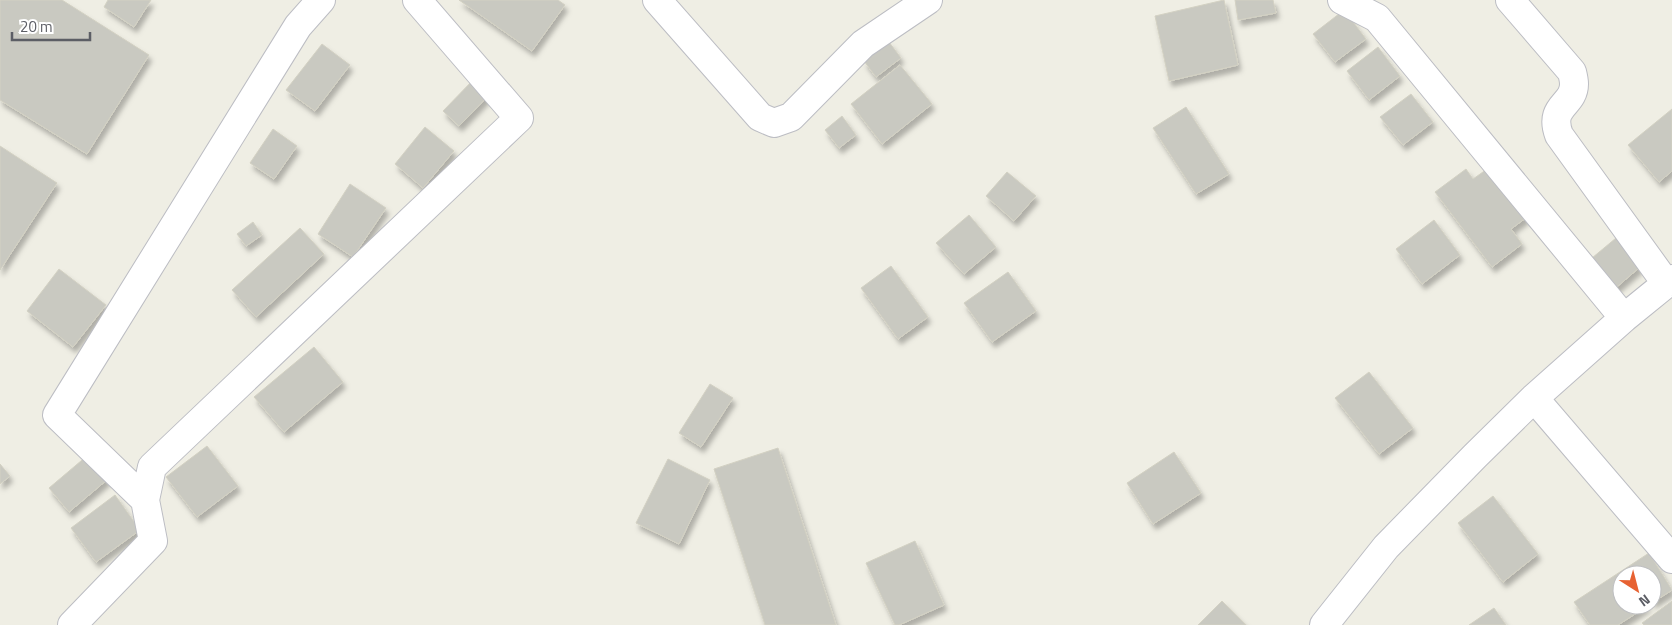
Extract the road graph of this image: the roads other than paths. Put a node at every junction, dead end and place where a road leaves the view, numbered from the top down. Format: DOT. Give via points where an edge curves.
graph roads {
  1 [pos="321,0"];
  2 [pos="417,0"];
  3 [pos="657,0"];
  4 [pos="928,0"];
  5 [pos="1342,0"];
  6 [pos="1510,0"];
  7 [pos="1669,281"];
  8 [pos="1624,318"];
  9 [pos="1534,398"];
  10 [pos="144,500"];
  11 [pos="1672,559"];
  12 [pos="72,625"];
  13 [pos="1324,625"];
  1 -- 10 [label="street" via="298,26 57,414"];
  2 -- 10 [label="street" via="519,118 152,467"];
  3 -- 4 [label="street" via="760,117 774,123 791,117 863,44"];
  5 -- 8 [label="street" via="1377,18"];
  6 -- 7 [label="street" via="1572,72 1572,95 1558,112 1555,124 1559,135"];
  7 -- 8 [label="street"];
  8 -- 9 [label="street"];
  9 -- 11 [label="street"];
  9 -- 13 [label="street" via="1386,547"];
  10 -- 12 [label="street" via="153,541"];
}
